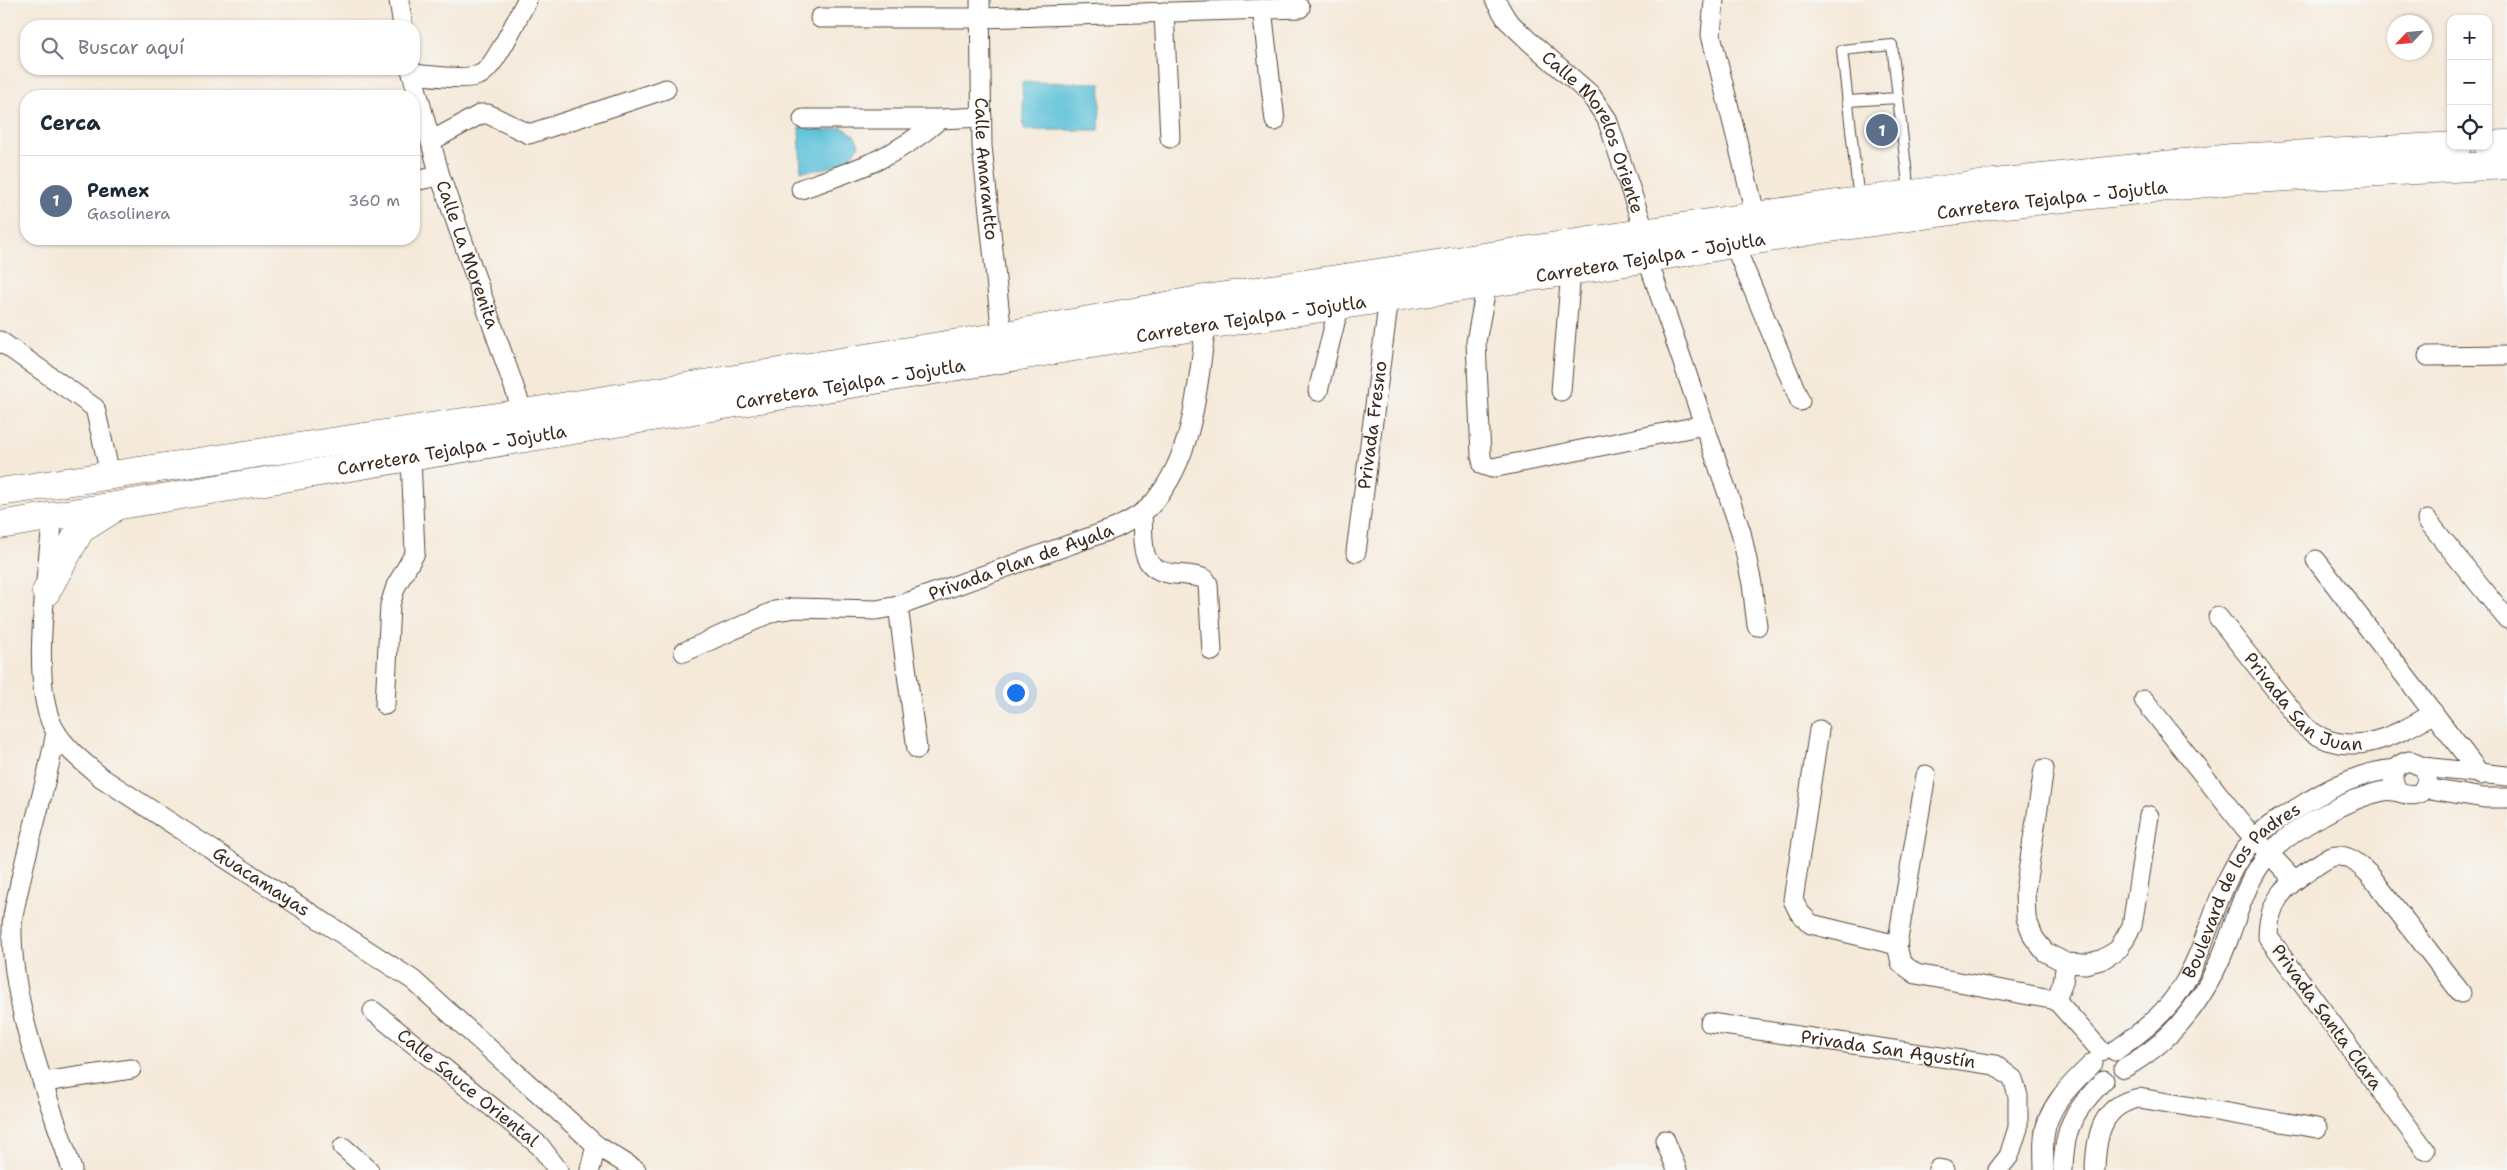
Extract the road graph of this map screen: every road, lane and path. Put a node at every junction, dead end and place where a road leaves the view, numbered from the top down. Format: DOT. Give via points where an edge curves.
graph roads {
  1 [pos="399,0"];
  2 [pos="527,0"];
  3 [pos="1495,0"];
  4 [pos="1714,0"];
  5 [pos="1300,8"];
  6 [pos="980,9"];
  7 [pos="1262,9"];
  8 [pos="1164,12"];
  9 [pos="820,18"];
  10 [pos="402,20"];
  11 [pos="420,72"];
  12 [pos="413,75"];
  13 [pos="666,89"];
  14 [pos="417,90"];
  15 [pos="1898,98"];
  16 [pos="420,100"];
  17 [pos="1847,101"];
  18 [pos="982,117"];
  19 [pos="803,118"];
  20 [pos="940,120"];
  21 [pos="1275,121"];
  22 [pos="1170,138"];
  23 [pos="431,141"];
  24 [pos="2507,144"];
  25 [pos="2492,145"];
  26 [pos="2447,147"];
  27 [pos="2507,165"];
  28 [pos="440,176"];
  29 [pos="420,180"];
  30 [pos="801,189"];
  31 [pos="1909,194"];
  32 [pos="1859,201"];
  33 [pos="1756,217"];
  34 [pos="1734,244"];
  35 [pos="1646,246"];
  36 [pos="1571,271"];
  37 [pos="1359,276"];
  38 [pos="1487,284"];
  39 [pos="1389,298"];
  40 [pos="1351,304"];
  41 [pos="1206,325"];
  42 [pos="1002,336"];
  43 [pos="0,341"];
  44 [pos="2507,355"];
  45 [pos="2428,356"];
  46 [pos="1318,391"];
  47 [pos="1562,391"];
  48 [pos="1800,401"];
  49 [pos="1704,424"];
  50 [pos="528,425"];
  51 [pos="411,457"];
  52 [pos="110,474"];
  53 [pos="0,492"];
  54 [pos="120,504"];
  55 [pos="1142,513"];
  56 [pos="53,516"];
  57 [pos="2427,520"];
  58 [pos="0,525"];
  59 [pos="1356,552"];
  60 [pos="2316,560"];
  61 [pos="46,592"];
  62 [pos="898,606"];
  63 [pos="2218,617"];
  64 [pos="2507,619"];
  65 [pos="1757,626"];
  66 [pos="1212,650"];
  67 [pos="684,652"];
  68 [pos="2144,700"];
  69 [pos="385,705"];
  70 [pos="2434,713"];
  71 [pos="1819,730"];
  72 [pos="56,732"];
  73 [pos="917,749"];
  74 [pos="2423,767"];
  75 [pos="2044,769"];
  76 [pos="2395,769"];
  77 [pos="2481,774"];
  78 [pos="1926,775"];
  79 [pos="2507,776"];
  80 [pos="2424,788"];
  81 [pos="2398,791"];
  82 [pos="2507,798"];
  83 [pos="2149,816"];
  84 [pos="2254,838"];
  85 [pos="2269,854"];
  86 [pos="2294,880"];
  87 [pos="1897,945"];
  88 [pos="2066,963"];
  89 [pos="2461,993"];
  90 [pos="2056,1000"];
  91 [pos="373,1011"];
  92 [pos="1710,1022"];
  93 [pos="2103,1055"];
  94 [pos="2124,1068"];
  95 [pos="131,1069"];
  96 [pos="2104,1080"];
  97 [pos="44,1082"];
  98 [pos="2018,1128"];
  99 [pos="2317,1128"];
  100 [pos="2044,1136"];
  101 [pos="1665,1140"];
  102 [pos="596,1145"];
  103 [pos="2064,1145"];
  104 [pos="343,1147"];
  105 [pos="2425,1150"];
  106 [pos="2095,1162"];
  107 [pos="625,1167"];
  108 [pos="72,1170"];
  109 [pos="369,1170"];
  110 [pos="558,1170"];
  111 [pos="590,1170"];
  112 [pos="1677,1170"];
  113 [pos="1998,1170"];
  114 [pos="2044,1170"];
  115 [pos="2063,1170"];
  1 -- 10 [label="street"];
  2 -- 11 [label="street" via="490,66 480,75 468,77"];
  3 -- 35 [label="street, Calle Morelos Oriente" via="1507,20 1590,94 1607,119"];
  4 -- 33 [label="street" via="1711,35"];
  5 -- 7 [label="street"];
  6 -- 8 [label="street"];
  6 -- 9 [label="street"];
  6 -- 18 [label="street, Calle Amarantto"];
  7 -- 8 [label="street"];
  7 -- 21 [label="street"];
  8 -- 22 [label="street"];
  12 -- 14 [label="street, Calle La Morenita"];
  13 -- 23 [label="street" via="529,134 488,114 481,114"];
  15 -- 17 [label="lane"];
  15 -- 17 [label="lane" via="1892,45 1842,50"];
  15 -- 31 [label="lane"];
  16 -- 23 [label="street, Calle La Morenita"];
  17 -- 32 [label="lane"];
  18 -- 20 [label="street"];
  18 -- 42 [label="street, Calle Amarantto" via="982,146"];
  19 -- 20 [label="street"];
  20 -- 30 [label="street" via="916,140 870,165"];
  23 -- 28 [label="street, Calle La Morenita"];
  24 -- 25 [label="main road"];
  26 -- 31 [label="main road, Carretera Tejalpa - Jojutla" via="2232,158"];
  27 -- 34 [label="main road, Carretera Tejalpa - Jojutla" via="2225,181 1996,205"];
  28 -- 29 [label="street"];
  28 -- 50 [label="street, Calle La Morenita"];
  31 -- 32 [label="main road, Carretera Tejalpa - Jojutla"];
  32 -- 33 [label="main road, Carretera Tejalpa - Jojutla"];
  33 -- 35 [label="main road, Carretera Tejalpa - Jojutla"];
  34 -- 35 [label="main road, Carretera Tejalpa - Jojutla"];
  34 -- 48 [label="street"];
  35 -- 36 [label="main road, Carretera Tejalpa - Jojutla"];
  35 -- 37 [label="main road, Carretera Tejalpa - Jojutla"];
  35 -- 49 [label="street, Calle Morelos Oriente"];
  36 -- 38 [label="main road, Carretera Tejalpa - Jojutla"];
  36 -- 47 [label="street"];
  37 -- 40 [label="main road"];
  37 -- 42 [label="main road, Carretera Tejalpa - Jojutla" via="1204,299"];
  38 -- 39 [label="main road, Carretera Tejalpa - Jojutla"];
  38 -- 49 [label="street" via="1476,342 1483,465 1492,468"];
  39 -- 40 [label="main road, Carretera Tejalpa - Jojutla"];
  39 -- 59 [label="street, Privada Fresno"];
  40 -- 41 [label="main road, Carretera Tejalpa - Jojutla"];
  40 -- 46 [label="street" via="1336,318"];
  41 -- 50 [label="main road, Carretera Tejalpa - Jojutla"];
  41 -- 55 [label="street, Privada Plan de Ayala" via="1191,426 1173,473 1153,503"];
  42 -- 50 [label="main road, Carretera Tejalpa - Jojutla"];
  43 -- 52 [label="street" via="95,408"];
  44 -- 45 [label="street"];
  49 -- 65 [label="street, Calle Morelos Oriente" via="1741,532"];
  50 -- 51 [label="main road, Carretera Tejalpa - Jojutla"];
  50 -- 52 [label="main road, Carretera Tejalpa - Jojutla"];
  51 -- 54 [label="main road, Carretera Tejalpa - Jojutla"];
  51 -- 69 [label="street" via="415,553 396,586 390,606"];
  52 -- 53 [label="main road, Carretera Tejalpa - Jojutla"];
  54 -- 56 [label="main road, Carretera Tejalpa - Jojutla"];
  54 -- 61 [label="main road" via="80,530"];
  55 -- 62 [label="street, Privada Plan de Ayala" via="1116,528"];
  55 -- 66 [label="street" via="1145,560 1160,573 1206,579"];
  56 -- 58 [label="main road, Carretera Tejalpa - Jojutla"];
  56 -- 61 [label="street, Guacamayas"];
  57 -- 64 [label="street"];
  60 -- 70 [label="street"];
  61 -- 72 [label="street, Guacamayas" via="41,675 46,711"];
  62 -- 67 [label="street, Privada Plan de Ayala" via="876,610 795,608 776,611"];
  62 -- 73 [label="street"];
  63 -- 70 [label="street, Privada San Juan" via="2305,727 2319,738 2350,745 2370,743 2404,731"];
  68 -- 84 [label="street"];
  70 -- 77 [label="street"];
  71 -- 87 [label="street" via="1793,900 1799,912 1812,924"];
  72 -- 97 [label="street" via="11,926 14,967 23,1015"];
  72 -- 102 [label="street, Guacamayas" via="102,778 413,980"];
  74 -- 76 [label="street" via="2409,761"];
  74 -- 77 [label="street"];
  74 -- 80 [label="street" via="2428,777"];
  75 -- 88 [label="street" via="2025,891 2026,918 2044,952"];
  76 -- 81 [label="street" via="2393,781"];
  76 -- 84 [label="street, Boulevard de los Padres" via="2376,771 2340,783"];
  77 -- 79 [label="street"];
  78 -- 87 [label="street"];
  80 -- 81 [label="street" via="2415,795"];
  80 -- 82 [label="street" via="2484,798"];
  81 -- 85 [label="street, Boulevard de los Padres" via="2385,790 2321,815"];
  83 -- 88 [label="street" via="2132,926 2118,950 2101,960 2085,964"];
  84 -- 85 [label="street"];
  84 -- 93 [label="street, Boulevard de los Padres" via="2222,893 2183,986 2150,1025"];
  85 -- 86 [label="street"];
  85 -- 94 [label="street, Boulevard de los Padres" via="2242,901 2213,979 2177,1029 2143,1058"];
  86 -- 89 [label="street, Privada Santa Clara" via="2338,856 2355,861 2370,875"];
  86 -- 105 [label="street, Privada Santa Clara" via="2275,901 2268,919 2268,937"];
  87 -- 90 [label="street" via="1902,963 1916,974"];
  88 -- 90 [label="street"];
  90 -- 93 [label="street"];
  91 -- 110 [label="street, Calle Sauce Oriental" via="540,1146"];
  92 -- 98 [label="street, Privada San Agustín" via="1995,1065 2013,1079 2018,1096"];
  93 -- 94 [label="street" via="2122,1057"];
  93 -- 96 [label="street" via="2095,1074"];
  93 -- 100 [label="street, Boulevard de los Padres" via="2066,1089 2054,1108"];
  94 -- 96 [label="street" via="2114,1080"];
  95 -- 97 [label="street"];
  96 -- 103 [label="street" via="2079,1106"];
  97 -- 108 [label="street"];
  98 -- 100 [label="street"];
  98 -- 113 [label="street, Privada San Agustín" via="2009,1156"];
  99 -- 106 [label="street" via="2139,1098 2126,1100 2104,1120"];
  100 -- 103 [label="street"];
  100 -- 114 [label="street, Boulevard de los Padres"];
  101 -- 112 [label="street"];
  102 -- 107 [label="street, Guacamayas"];
  102 -- 111 [label="street"];
  103 -- 106 [label="street"];
  103 -- 115 [label="street"];
  104 -- 109 [label="street"];
}
